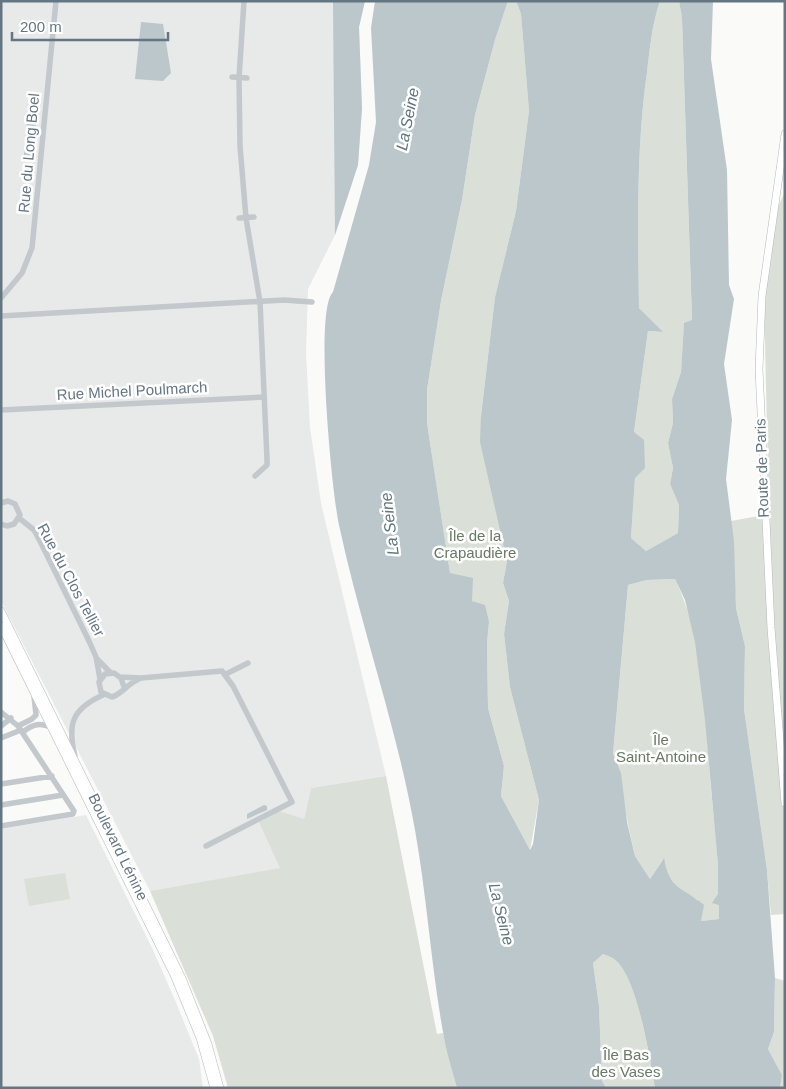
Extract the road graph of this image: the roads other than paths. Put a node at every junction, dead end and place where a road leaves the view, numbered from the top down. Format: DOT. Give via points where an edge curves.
graph roads {
  1 [pos="56,1"];
  2 [pos="244,1"];
  3 [pos="232,77"];
  4 [pos="239,78"];
  5 [pos="247,78"];
  6 [pos="785,134"];
  7 [pos="239,218"];
  8 [pos="246,218"];
  9 [pos="254,218"];
  10 [pos="1,298"];
  11 [pos="260,302"];
  12 [pos="312,302"];
  13 [pos="1,316"];
  14 [pos="264,397"];
  15 [pos="1,410"];
  16 [pos="255,476"];
  17 [pos="1,503"];
  18 [pos="19,518"];
  19 [pos="1,524"];
  20 [pos="1,611"];
  21 [pos="1,626"];
  22 [pos="96,657"];
  23 [pos="248,663"];
  24 [pos="111,672"];
  25 [pos="226,674"];
  26 [pos="120,676"];
  27 [pos="141,678"];
  28 [pos="100,679"];
  29 [pos="124,687"];
  30 [pos="32,689"];
  31 [pos="103,694"];
  32 [pos="1,712"];
  33 [pos="11,718"];
  34 [pos="1,726"];
  35 [pos="52,728"];
  36 [pos="21,729"];
  37 [pos="1,738"];
  38 [pos="76,761"];
  39 [pos="52,776"];
  40 [pos="1,784"];
  41 [pos="63,795"];
  42 [pos="785,802"];
  43 [pos="1,805"];
  44 [pos="1,826"];
  45 [pos="206,846"];
  46 [pos="214,1088"];
  47 [pos="220,1088"];
  1 -- 10 [label="street, Rue du Long Boel" via="32,248 22,273"];
  2 -- 4 [label="street"];
  3 -- 4 [label="street"];
  4 -- 5 [label="street"];
  4 -- 8 [label="street"];
  6 -- 42 [label="main road, Route de Paris" via="763,289 759,369 770,619"];
  7 -- 8 [label="street"];
  8 -- 9 [label="street"];
  8 -- 11 [label="street"];
  11 -- 12 [label="street"];
  11 -- 13 [label="street"];
  11 -- 14 [label="street"];
  14 -- 15 [label="street, Rue Michel Poulmarch"];
  14 -- 16 [label="street" via="267,463"];
  17 -- 18 [label="street, Rue du Clos Tellier" via="15,504"];
  18 -- 19 [label="street, Rue du Clos Tellier" via="11,526"];
  18 -- 22 [label="street, Rue du Clos Tellier" via="34,530"];
  20 -- 38 [label="main road, Boulevard Lénine"];
  21 -- 30 [label="main road, Boulevard Lénine"];
  22 -- 24 [label="street, Rue du Clos Tellier"];
  22 -- 28 [label="street, Rue du Clos Tellier"];
  23 -- 25 [label="street"];
  24 -- 26 [label="street, Rue du Clos Tellier"];
  24 -- 28 [label="street"];
  25 -- 27 [label="street, Rue du Clos Tellier" via="219,670"];
  25 -- 45 [label="street" via="292,802"];
  26 -- 27 [label="street, Rue du Clos Tellier"];
  26 -- 29 [label="street"];
  27 -- 29 [label="street, Rue du Clos Tellier"];
  28 -- 31 [label="street, Rue du Clos Tellier" via="99,689"];
  29 -- 31 [label="street, Rue du Clos Tellier" via="116,697"];
  30 -- 35 [label="main road, Boulevard Lénine"];
  30 -- 36 [label="street" via="36,715"];
  31 -- 38 [label="street" via="82,707 73,718 71,736"];
  32 -- 33 [label="street"];
  33 -- 34 [label="street"];
  33 -- 36 [label="street"];
  35 -- 36 [label="street" via="40,724"];
  35 -- 46 [label="main road, Boulevard Lénine" via="185,999"];
  36 -- 37 [label="street"];
  36 -- 39 [label="street"];
  38 -- 47 [label="main road, Boulevard Lénine" via="182,978 208,1044"];
  39 -- 40 [label="street"];
  39 -- 41 [label="street"];
  41 -- 43 [label="street"];
  41 -- 44 [label="street" via="74,813"];
}
